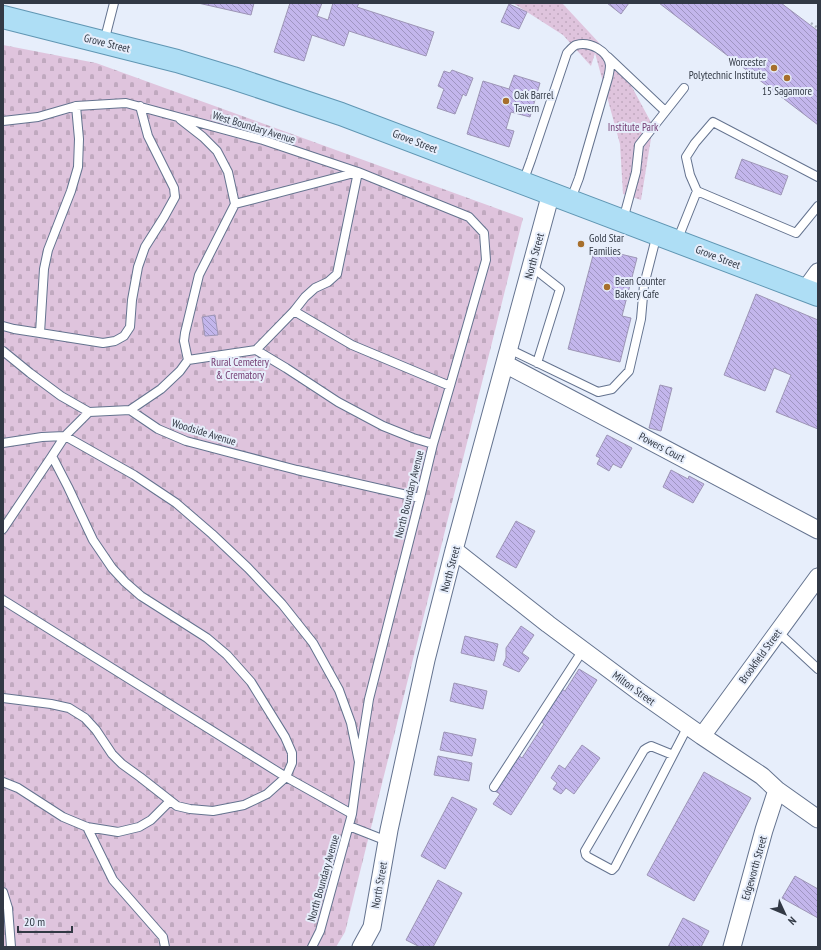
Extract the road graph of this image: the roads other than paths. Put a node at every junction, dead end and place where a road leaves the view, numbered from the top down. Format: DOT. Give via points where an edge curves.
graph roads {
  1 [pos="114,3"];
  2 [pos="3,17"];
  3 [pos="104,42"];
  4 [pos="606,56"];
  5 [pos="684,88"];
  6 [pos="76,106"];
  7 [pos="140,106"];
  8 [pos="665,111"];
  9 [pos="176,116"];
  10 [pos="3,121"];
  11 [pos="358,172"];
  12 [pos="818,177"];
  13 [pos="523,182"];
  14 [pos="697,191"];
  15 [pos="561,197"];
  16 [pos="235,204"];
  17 [pos="818,206"];
  18 [pos="623,221"];
  19 [pos="484,233"];
  20 [pos="657,234"];
  21 [pos="677,241"];
  22 [pos="532,267"];
  23 [pos="818,272"];
  24 [pos="811,292"];
  25 [pos="294,311"];
  26 [pos="3,326"];
  27 [pos="40,332"];
  28 [pos="256,350"];
  29 [pos="3,351"];
  30 [pos="507,356"];
  31 [pos="188,360"];
  32 [pos="537,363"];
  33 [pos="450,386"];
  34 [pos="130,410"];
  35 [pos="89,412"];
  36 [pos="65,436"];
  37 [pos="3,443"];
  38 [pos="433,444"];
  39 [pos="52,456"];
  40 [pos="420,498"];
  41 [pos="3,529"];
  42 [pos="818,530"];
  43 [pos="454,550"];
  44 [pos="818,577"];
  45 [pos="3,600"];
  46 [pos="778,632"];
  47 [pos="583,650"];
  48 [pos="818,669"];
  49 [pos="3,698"];
  50 [pos="688,726"];
  51 [pos="702,736"];
  52 [pos="673,755"];
  53 [pos="359,762"];
  54 [pos="286,777"];
  55 [pos="3,782"];
  56 [pos="494,787"];
  57 [pos="777,790"];
  58 [pos="170,801"];
  59 [pos="352,814"];
  60 [pos="818,819"];
  61 [pos="349,826"];
  62 [pos="87,827"];
  63 [pos="387,841"];
  64 [pos="3,892"];
  65 [pos="11,947"];
  66 [pos="165,947"];
  67 [pos="312,947"];
  68 [pos="361,947"];
  69 [pos="732,947"];
  1 -- 3 [label="lane"];
  2 -- 3 [label="main road, Grove Street"];
  3 -- 13 [label="main road, Grove Street" via="233,78 341,114"];
  4 -- 8 [label="lane"];
  4 -- 13 [label="lane" via="599,48 584,44 575,45 567,53"];
  4 -- 15 [label="lane" via="610,65 608,78 579,178"];
  5 -- 8 [label="lane"];
  6 -- 7 [label="lane, West Boundary Avenue" via="126,103"];
  6 -- 10 [label="lane, West Boundary Avenue" via="38,117"];
  6 -- 27 [label="lane" via="78,167 48,250 44,269"];
  7 -- 9 [label="lane, West Boundary Avenue"];
  7 -- 27 [label="lane" via="148,136 174,188 175,197 145,247 138,267 130,327 124,336 103,343"];
  8 -- 18 [label="lane" via="639,145 636,172"];
  9 -- 11 [label="lane, West Boundary Avenue" via="263,140"];
  9 -- 16 [label="lane" via="217,151 228,172"];
  11 -- 16 [label="lane"];
  11 -- 19 [label="lane, West Boundary Avenue" via="469,217"];
  11 -- 25 [label="lane" via="337,274 304,297"];
  12 -- 14 [label="lane" via="713,122 686,157"];
  13 -- 15 [label="main road, Grove Street"];
  14 -- 17 [label="lane" via="796,233"];
  14 -- 21 [label="lane"];
  15 -- 18 [label="main road, Grove Street"];
  15 -- 22 [label="street, North Street"];
  16 -- 31 [label="lane" via="200,275 185,333"];
  18 -- 20 [label="main road, Grove Street"];
  19 -- 33 [label="lane, North Boundary Avenue" via="486,260"];
  20 -- 21 [label="main road, Grove Street"];
  20 -- 32 [label="lane" via="644,285 641,319 628,371 612,389 598,392"];
  21 -- 24 [label="main road, Grove Street"];
  22 -- 30 [label="street, North Street"];
  22 -- 32 [label="lane" via="560,289"];
  23 -- 24 [label="street"];
  25 -- 28 [label="lane"];
  25 -- 33 [label="lane" via="352,345"];
  26 -- 27 [label="lane"];
  28 -- 31 [label="lane"];
  28 -- 38 [label="lane" via="338,402 383,426"];
  29 -- 35 [label="lane" via="61,396"];
  30 -- 32 [label="lane"];
  30 -- 42 [label="street, Powers Court"];
  30 -- 43 [label="street, North Street"];
  31 -- 34 [label="lane" via="161,389"];
  33 -- 38 [label="lane, North Boundary Avenue"];
  34 -- 35 [label="lane"];
  34 -- 40 [label="lane, Woodside Avenue" via="158,429 186,441"];
  35 -- 36 [label="lane"];
  36 -- 37 [label="lane"];
  36 -- 39 [label="lane"];
  36 -- 53 [label="lane" via="134,475 176,503 248,568 282,604 313,643 339,690 351,723"];
  38 -- 40 [label="lane, North Boundary Avenue"];
  39 -- 41 [label="lane"];
  39 -- 54 [label="lane" via="94,540 112,568 141,596 207,638 227,655 251,682 292,753 292,763"];
  40 -- 53 [label="lane, North Boundary Avenue" via="369,699"];
  43 -- 47 [label="street, Milton Street"];
  43 -- 63 [label="street, North Street" via="426,660"];
  44 -- 46 [label="street, Brookfield Street"];
  45 -- 54 [label="lane"];
  46 -- 48 [label="lane"];
  46 -- 51 [label="street, Brookfield Street"];
  47 -- 50 [label="street, Milton Street"];
  47 -- 56 [label="lane"];
  49 -- 58 [label="lane" via="69,708 85,718 122,764"];
  50 -- 51 [label="street, Milton Street"];
  50 -- 52 [label="lane"];
  51 -- 57 [label="street, Milton Street" via="762,776"];
  52 -- 52 [label="lane" via="615,867 612,870 588,857 585,851 644,750 651,746"];
  53 -- 59 [label="lane, North Boundary Avenue"];
  54 -- 58 [label="lane" via="267,794 244,805 213,811 190,809"];
  54 -- 59 [label="lane"];
  55 -- 62 [label="lane" via="18,788 63,817"];
  57 -- 60 [label="street, Milton Street"];
  57 -- 69 [label="street, Edgeworth Street"];
  58 -- 62 [label="lane" via="151,820 139,827 118,832"];
  59 -- 61 [label="lane, North Boundary Avenue"];
  61 -- 63 [label="lane"];
  61 -- 67 [label="lane, North Boundary Avenue" via="320,931"];
  62 -- 66 [label="lane" via="113,880 163,938"];
  63 -- 68 [label="street, North Street" via="372,927"];
  64 -- 65 [label="lane" via="8,908"];
}
